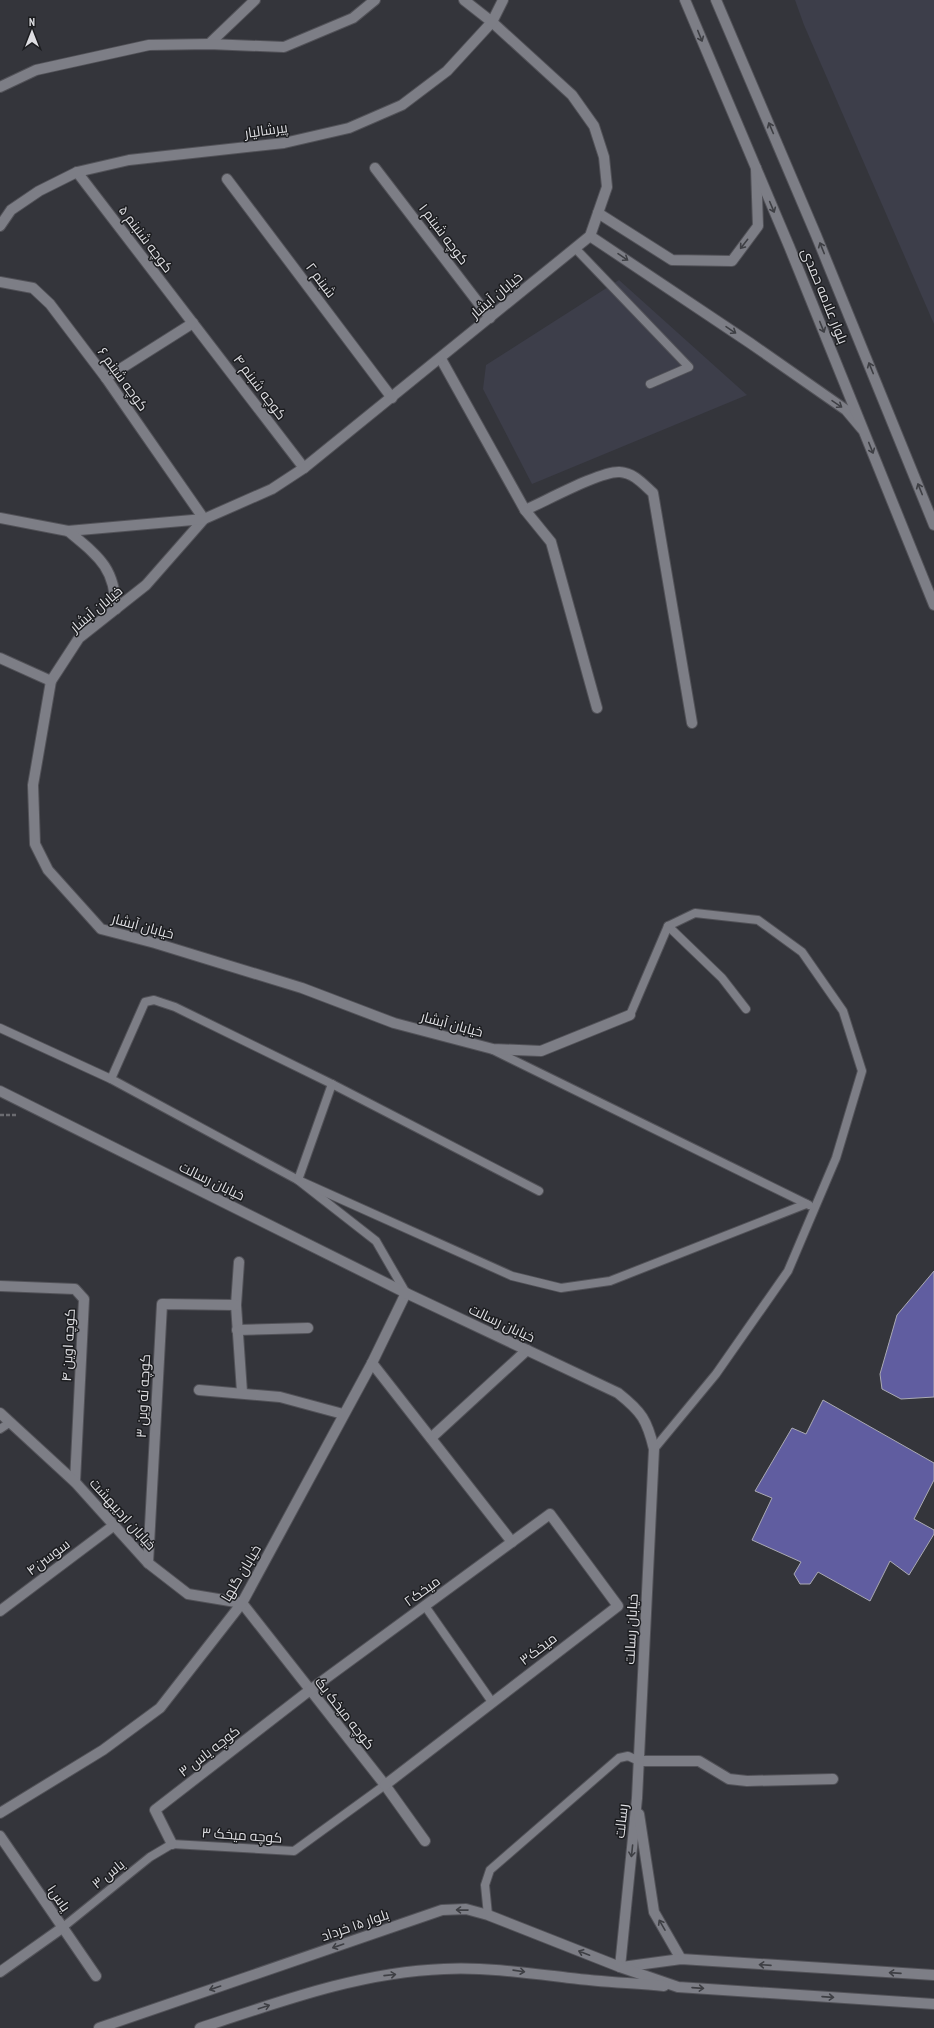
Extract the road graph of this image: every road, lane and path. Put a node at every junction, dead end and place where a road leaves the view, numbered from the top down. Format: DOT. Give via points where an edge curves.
graph roads {
  1 [pos="255,0"];
  2 [pos="375,0"];
  3 [pos="464,0"];
  4 [pos="503,0"];
  5 [pos="685,0"];
  6 [pos="716,0"];
  7 [pos="492,22"];
  8 [pos="209,44"];
  9 [pos="0,87"];
  10 [pos="376,168"];
  11 [pos="756,168"];
  12 [pos="77,172"];
  13 [pos="227,179"];
  14 [pos="598,213"];
  15 [pos="0,226"];
  16 [pos="590,236"];
  17 [pos="575,248"];
  18 [pos="0,282"];
  19 [pos="490,318"];
  20 [pos="193,323"];
  21 [pos="441,359"];
  22 [pos="106,378"];
  23 [pos="650,384"];
  24 [pos="392,398"];
  25 [pos="865,432"];
  26 [pos="304,468"];
  27 [pos="525,510"];
  28 [pos="0,518"];
  29 [pos="204,519"];
  30 [pos="934,525"];
  31 [pos="68,530"];
  32 [pos="934,605"];
  33 [pos="116,609"];
  34 [pos="0,658"];
  35 [pos="51,681"];
  36 [pos="597,708"];
  37 [pos="692,723"];
  38 [pos="668,926"];
  39 [pos="746,1009"];
  40 [pos="630,1015"];
  41 [pos="0,1028"];
  42 [pos="493,1049"];
  43 [pos="111,1079"];
  44 [pos="332,1084"];
  45 [pos="0,1091"];
  46 [pos="298,1180"];
  47 [pos="540,1191"];
  48 [pos="806,1204"];
  49 [pos="815,1208"];
  50 [pos="239,1262"];
  51 [pos="0,1286"];
  52 [pos="406,1293"];
  53 [pos="236,1305"];
  54 [pos="308,1328"];
  55 [pos="237,1330"];
  56 [pos="527,1350"];
  57 [pos="372,1363"];
  58 [pos="200,1390"];
  59 [pos="242,1392"];
  60 [pos="0,1413"];
  61 [pos="343,1414"];
  62 [pos="10,1422"];
  63 [pos="0,1429"];
  64 [pos="431,1438"];
  65 [pos="654,1449"];
  66 [pos="74,1482"];
  67 [pos="550,1514"];
  68 [pos="113,1526"];
  69 [pos="512,1542"];
  70 [pos="148,1563"];
  71 [pos="242,1603"];
  72 [pos="424,1606"];
  73 [pos="0,1611"];
  74 [pos="310,1690"];
  75 [pos="492,1702"];
  76 [pos="639,1761"];
  77 [pos="833,1779"];
  78 [pos="385,1785"];
  79 [pos="637,1798"];
  80 [pos="0,1813"];
  81 [pos="0,1836"];
  82 [pos="425,1841"];
  83 [pos="172,1844"];
  84 [pos="488,1915"];
  85 [pos="62,1928"];
  86 [pos="681,1959"];
  87 [pos="620,1967"];
  88 [pos="0,1972"];
  89 [pos="934,1975"];
  90 [pos="96,1976"];
  91 [pos="678,1987"];
  92 [pos="934,2004"];
  93 [pos="99,2028"];
  94 [pos="200,2028"];
  1 -- 8 [label="street"];
  2 -- 8 [label="street" via="353,18 284,47"];
  3 -- 7 [label="street"];
  4 -- 7 [label="street, پیرشالیار"];
  5 -- 11 [label="street, بلوار علامه حمدی, one-way"];
  30 -- 6 [label="street, بلوار علامه حمدی, one-way" via="816,235"];
  7 -- 12 [label="street, پیرشالیار" via="447,71 402,105 349,128 284,143 129,160"];
  7 -- 14 [label="street" via="572,95 594,126 604,157 607,187"];
  8 -- 9 [label="street" via="149,45 36,70"];
  10 -- 19 [label="street, کوچه شبنم ۱"];
  11 -- 14 [label="street, one-way" via="758,226 732,261 672,260"];
  11 -- 25 [label="street, بلوار علامه حمدی, one-way"];
  12 -- 15 [label="street, پیرشالیار" via="39,191 11,210"];
  12 -- 20 [label="street, کوچه شنبنم ۵"];
  13 -- 24 [label="street, شبنم ۲"];
  14 -- 16 [label="street"];
  16 -- 17 [label="street, خیابان آبشار"];
  16 -- 25 [label="street, one-way" via="846,410"];
  17 -- 19 [label="street, خیابان آبشار"];
  17 -- 23 [label="lane" via="689,367"];
  18 -- 22 [label="street, کوچه شبنم ۶" via="33,288 50,304"];
  19 -- 21 [label="street, خیابان آبشار"];
  20 -- 22 [label="street"];
  20 -- 26 [label="street, کوچه شبنم ۴"];
  21 -- 24 [label="street, خیابان آبشار"];
  21 -- 27 [label="street"];
  22 -- 29 [label="street, کوچه شبنم ۶"];
  24 -- 26 [label="street, خیابان آبشار"];
  25 -- 32 [label="street, بلوار علامه حمدی, one-way"];
  26 -- 29 [label="street, خیابان آبشار" via="272,489"];
  27 -- 36 [label="street" via="551,542"];
  27 -- 37 [label="street" via="600,476 619,472 635,476 653,493"];
  28 -- 31 [label="street, خیابان آبشار"];
  29 -- 31 [label="street, خیابان آبشار"];
  29 -- 33 [label="street, خیابان آبشار" via="146,585"];
  31 -- 33 [label="street" via="97,556 112,578 116,591"];
  33 -- 35 [label="street, خیابان آبشار" via="79,638"];
  34 -- 35 [label="street"];
  35 -- 42 [label="street, خیابان آبشار" via="33,785 35,844 48,870 101,929 302,988 394,1023"];
  38 -- 39 [label="lane" via="722,978"];
  38 -- 40 [label="lane"];
  38 -- 49 [label="lane" via="695,913 758,920 802,952 843,1011 862,1071 836,1158"];
  40 -- 42 [label="street, خیابان آبشار" via="541,1051"];
  41 -- 43 [label="lane"];
  42 -- 48 [label="lane"];
  43 -- 44 [label="lane" via="145,1002 154,1000 175,1007"];
  43 -- 46 [label="lane"];
  44 -- 46 [label="lane"];
  44 -- 47 [label="lane"];
  45 -- 52 [label="street, خیابان رسالت"];
  46 -- 48 [label="lane" via="512,1276 561,1288 610,1281"];
  46 -- 52 [label="lane" via="376,1241"];
  48 -- 49 [label="lane"];
  49 -- 65 [label="lane" via="788,1271 716,1374"];
  50 -- 53 [label="street"];
  51 -- 66 [label="street, کوچه اوین ۴" via="75,1289 84,1299"];
  52 -- 56 [label="street, خیابان رسالت"];
  52 -- 57 [label="street, خیابان گلها"];
  53 -- 55 [label="street"];
  53 -- 70 [label="street, کوچه ئه وین ۳" via="162,1304"];
  54 -- 55 [label="street"];
  55 -- 59 [label="street"];
  56 -- 64 [label="street"];
  56 -- 65 [label="street, خیابان رسالت" via="618,1393 636,1408 649,1427"];
  57 -- 61 [label="street, خیابان گلها"];
  57 -- 64 [label="street"];
  58 -- 59 [label="street"];
  59 -- 61 [label="street" via="280,1397"];
  60 -- 62 [label="street, خیابان اردیبهشت"];
  61 -- 71 [label="street, خیابان گلها"];
  62 -- 63 [label="lane"];
  62 -- 66 [label="street, خیابان اردیبهشت"];
  64 -- 69 [label="street"];
  65 -- 76 [label="street, خیابان رسالت"];
  66 -- 68 [label="street, خیابان اردیبهشت"];
  67 -- 69 [label="street, میخک۲"];
  67 -- 75 [label="street, میخک۳" via="618,1606"];
  68 -- 70 [label="street, خیابان اردیبهشت"];
  68 -- 73 [label="street, سوسن۴"];
  69 -- 72 [label="street, میخک۲"];
  70 -- 71 [label="street, خیابان اردیبهشت" via="188,1594"];
  71 -- 74 [label="street, کوچه میخک یک"];
  71 -- 80 [label="street, خیابان گلها" via="160,1708 103,1750"];
  72 -- 74 [label="street, میخک۲"];
  72 -- 75 [label="lane"];
  74 -- 78 [label="street, کوچه میخک یک"];
  74 -- 83 [label="street, کوچه یاس ۳" via="155,1810"];
  75 -- 78 [label="street, میخک۳"];
  76 -- 77 [label="street" via="699,1761 729,1779 747,1781"];
  76 -- 79 [label="street, خیابان رسالت"];
  76 -- 84 [label="lane" via="628,1756 619,1758 490,1870 485,1885"];
  78 -- 82 [label="street, کوچه میخک یک"];
  78 -- 83 [label="lane, کوچه میخک ۳" via="294,1852"];
  86 -- 79 [label="street, رسالت, one-way" via="654,1912"];
  79 -- 87 [label="street, رسالت, one-way"];
  81 -- 85 [label="street, یاس۱"];
  83 -- 85 [label="lane, یاس ۳" via="150,1857"];
  87 -- 84 [label="street, بلوار ۱۵ خرداد, one-way"];
  84 -- 93 [label="street, بلوار ۱۵ خرداد, one-way" via="466,1909 442,1910"];
  85 -- 88 [label="street"];
  85 -- 90 [label="street, یاس۱"];
  86 -- 87 [label="street"];
  89 -- 86 [label="street, one-way"];
  87 -- 91 [label="street"];
  91 -- 92 [label="street, one-way"];
  94 -- 91 [label="street, one-way" via="276,2003 373,1976 443,1969 512,1970"];
}
